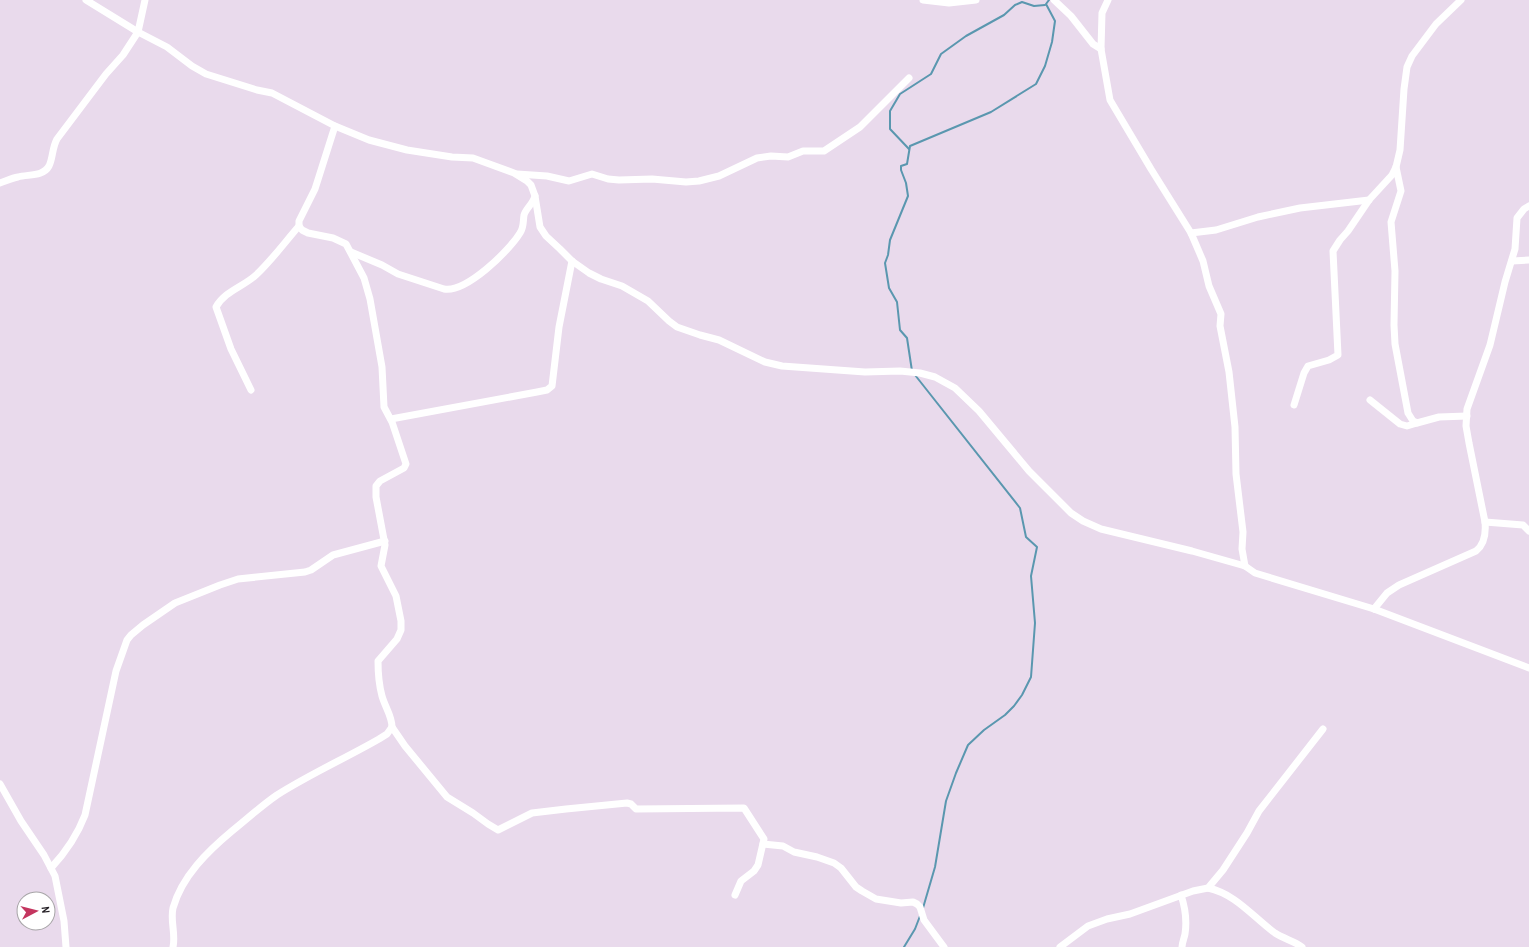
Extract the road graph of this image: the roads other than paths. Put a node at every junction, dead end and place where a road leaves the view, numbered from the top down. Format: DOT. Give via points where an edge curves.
graph roads {
  1 [pos="86,0"];
  2 [pos="145,0"];
  3 [pos="923,0"];
  4 [pos="976,0"];
  5 [pos="1054,0"];
  6 [pos="1108,0"];
  7 [pos="1461,0"];
  8 [pos="138,32"];
  9 [pos="1101,50"];
  10 [pos="909,78"];
  11 [pos="335,126"];
  12 [pos="1396,167"];
  13 [pos="514,173"];
  14 [pos="0,182"];
  15 [pos="535,196"];
  16 [pos="1369,200"];
  17 [pos="1529,206"];
  18 [pos="299,226"];
  19 [pos="1191,233"];
  20 [pos="351,252"];
  21 [pos="1529,260"];
  22 [pos="572,261"];
  23 [pos="1512,261"];
  24 [pos="251,390"];
  25 [pos="1370,400"];
  26 [pos="1294,405"];
  27 [pos="1466,416"];
  28 [pos="391,419"];
  29 [pos="1417,423"];
  30 [pos="1486,522"];
  31 [pos="1529,531"];
  32 [pos="385,541"];
  33 [pos="1245,566"];
  34 [pos="1374,609"];
  35 [pos="1529,668"];
  36 [pos="392,727"];
  37 [pos="1323,729"];
  38 [pos="0,784"];
  39 [pos="763,844"];
  40 [pos="51,868"];
  41 [pos="1208,888"];
  42 [pos="735,894"];
  43 [pos="1181,895"];
  44 [pos="66,947"];
  45 [pos="172,947"];
  46 [pos="944,947"];
  47 [pos="1060,947"];
  48 [pos="1182,947"];
  49 [pos="1302,947"];
  1 -- 8 [label="street"];
  2 -- 8 [label="street"];
  3 -- 4 [label="street" via="949,3"];
  5 -- 9 [label="street"];
  6 -- 9 [label="street" via="1102,13"];
  7 -- 12 [label="street" via="1436,24 1412,56 1407,67 1400,150"];
  8 -- 11 [label="street" via="167,47 206,74 272,93"];
  8 -- 14 [label="street" via="57,139 47,169 42,173"];
  9 -- 19 [label="street" via="1110,100"];
  10 -- 13 [label="street" via="860,127 824,150 803,151 788,158 758,158 719,176 699,181 619,180 592,174 569,181"];
  11 -- 13 [label="street" via="369,140 407,150 473,158"];
  11 -- 18 [label="street" via="315,189"];
  12 -- 16 [label="street"];
  12 -- 29 [label="street" via="1401,191 1392,222 1395,344 1408,413"];
  13 -- 15 [label="street" via="531,185"];
  15 -- 20 [label="street" via="525,214 521,232 508,248 481,274 463,286 451,290 398,274"];
  15 -- 22 [label="street" via="542,231"];
  16 -- 19 [label="street" via="1294,210 1258,217 1216,230"];
  16 -- 26 [label="street" via="1333,251 1338,355 1308,366"];
  17 -- 23 [label="street" via="1517,218"];
  18 -- 20 [label="street" via="308,233 341,240"];
  18 -- 24 [label="street" via="256,275 225,295 216,307 231,349"];
  19 -- 33 [label="street" via="1221,314 1220,326 1229,372 1235,427 1236,474"];
  20 -- 28 [label="street" via="364,278 370,299 382,367 384,407"];
  21 -- 23 [label="street"];
  22 -- 28 [label="street" via="559,327 552,386 547,390"];
  22 -- 33 [label="street" via="601,279 640,295 677,327 719,340 765,362 782,366 865,372 900,371 935,377 955,388 1030,471 1083,521 1101,529 1192,550"];
  23 -- 27 [label="street" via="1490,345"];
  25 -- 29 [label="street" via="1400,424 1407,426"];
  27 -- 29 [label="street" via="1439,417"];
  27 -- 30 [label="street" via="1469,443"];
  28 -- 32 [label="street" via="406,464 404,468 380,481 376,486"];
  30 -- 31 [label="street" via="1523,525"];
  30 -- 34 [label="street" via="1486,533 1480,548 1399,585 1387,593"];
  32 -- 36 [label="street" via="381,566 394,591 401,621 397,639 378,661 382,697"];
  32 -- 40 [label="street" via="333,555 305,572 238,579 220,585 175,603 137,630 127,640 116,671 80,829"];
  33 -- 34 [label="street" via="1254,573"];
  34 -- 35 [label="street"];
  36 -- 39 [label="street" via="447,797 498,830 532,813 627,803 636,809 741,807 764,837"];
  36 -- 45 [label="street" via="379,739 275,797 208,853 189,875 173,907"];
  37 -- 41 [label="street" via="1259,811 1223,870"];
  38 -- 40 [label="street"];
  39 -- 42 [label="street" via="758,865 741,881"];
  39 -- 46 [label="street" via="783,846 794,852 834,863 856,887 876,898 917,904 924,920"];
  40 -- 44 [label="street" via="58,889"];
  41 -- 43 [label="street"];
  41 -- 49 [label="street" via="1232,898 1278,936"];
  43 -- 47 [label="street" via="1088,926"];
  43 -- 48 [label="street" via="1186,923"];
}
